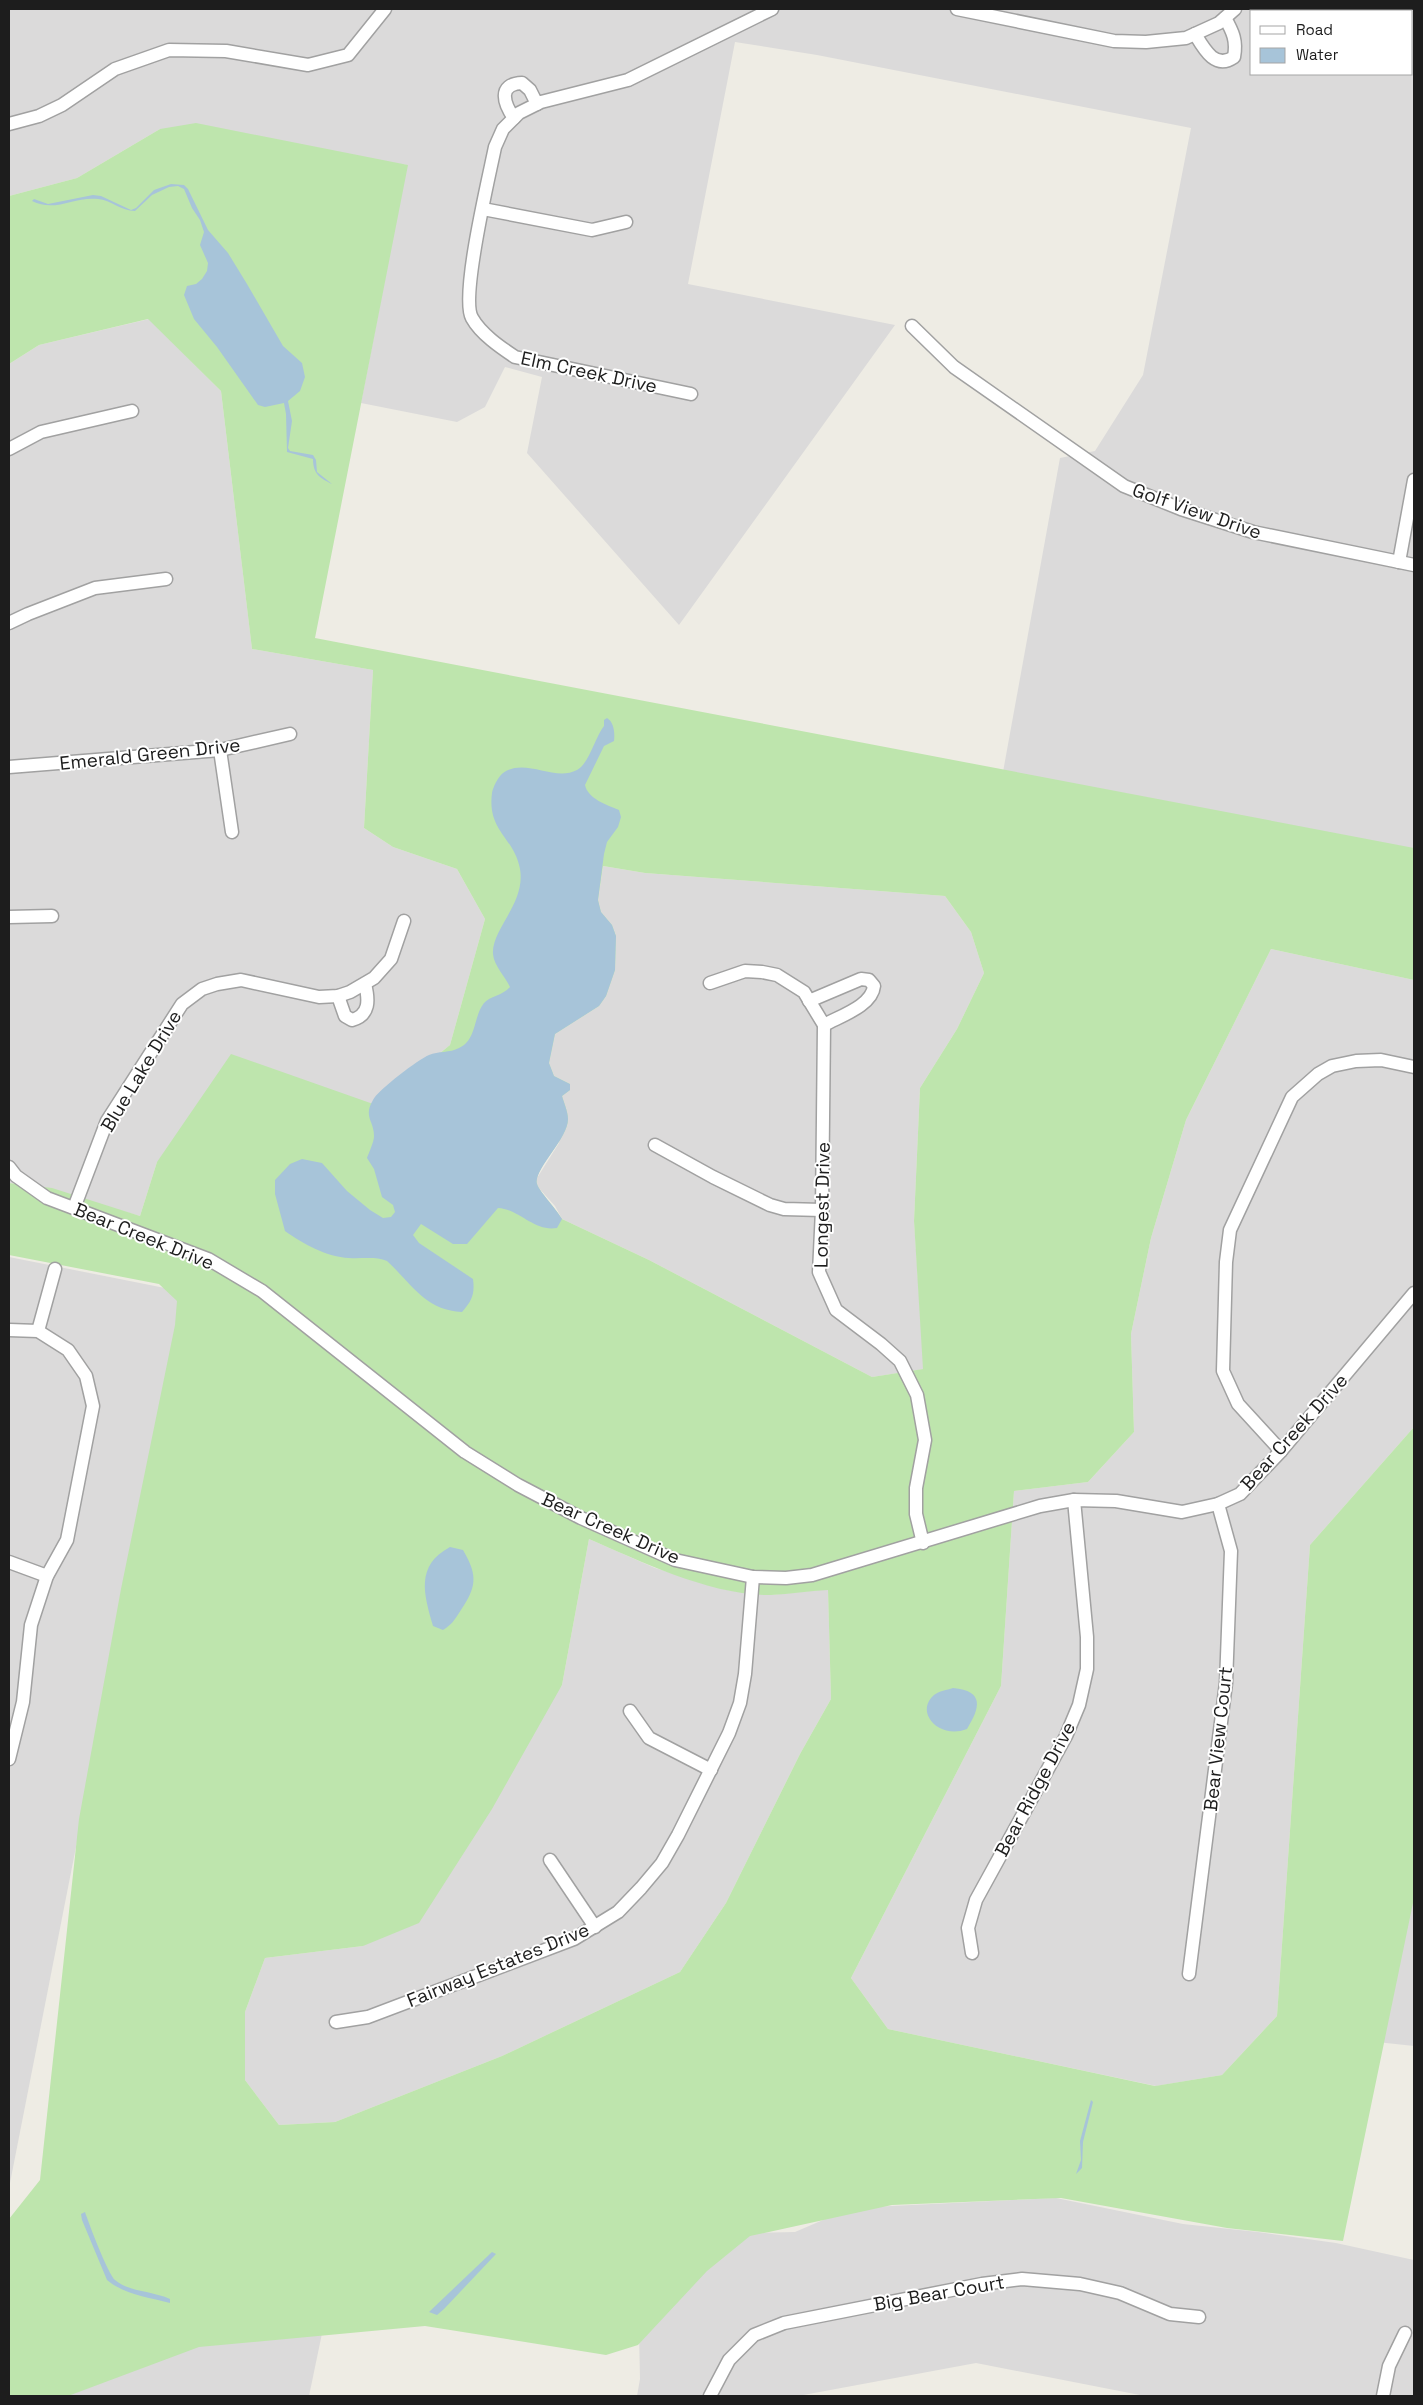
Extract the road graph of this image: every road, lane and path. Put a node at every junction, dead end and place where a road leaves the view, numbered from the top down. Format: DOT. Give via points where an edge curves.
graph roads {
  1 [pos="384,9"];
  2 [pos="772,9"];
  3 [pos="957,9"];
  4 [pos="1235,9"];
  5 [pos="1225,18"];
  6 [pos="1195,34"];
  7 [pos="537,104"];
  8 [pos="514,118"];
  9 [pos="9,124"];
  10 [pos="483,209"];
  11 [pos="626,222"];
  12 [pos="912,326"];
  13 [pos="691,394"];
  14 [pos="132,412"];
  15 [pos="9,449"];
  16 [pos="1414,480"];
  17 [pos="1399,562"];
  18 [pos="1414,565"];
  19 [pos="166,579"];
  20 [pos="9,624"];
  21 [pos="290,734"];
  22 [pos="220,750"];
  23 [pos="9,767"];
  24 [pos="232,832"];
  25 [pos="52,916"];
  26 [pos="9,917"];
  27 [pos="404,921"];
  28 [pos="710,983"];
  29 [pos="365,984"];
  30 [pos="338,996"];
  31 [pos="810,1001"];
  32 [pos="824,1025"];
  33 [pos="1414,1067"];
  34 [pos="655,1145"];
  35 [pos="9,1166"];
  36 [pos="74,1208"];
  37 [pos="822,1210"];
  38 [pos="55,1269"];
  39 [pos="1414,1293"];
  40 [pos="9,1330"];
  41 [pos="38,1331"];
  42 [pos="1281,1451"];
  43 [pos="1074,1500"];
  44 [pos="1218,1504"];
  45 [pos="924,1543"];
  46 [pos="9,1562"];
  47 [pos="47,1576"];
  48 [pos="754,1577"];
  49 [pos="630,1711"];
  50 [pos="9,1759"];
  51 [pos="711,1770"];
  52 [pos="550,1860"];
  53 [pos="595,1927"];
  54 [pos="972,1953"];
  55 [pos="1189,1974"];
  56 [pos="336,2022"];
  57 [pos="1199,2317"];
  58 [pos="1405,2333"];
  59 [pos="710,2396"];
  60 [pos="1383,2396"];
  1 -- 9 [label="street" via="348,55 308,64 226,50 169,50 115,69 62,105 39,116"];
  2 -- 7 [label="street, Elm Creek Drive" via="628,80"];
  3 -- 6 [label="street" via="1114,41 1146,42"];
  4 -- 5 [label="street"];
  5 -- 6 [label="street"];
  5 -- 6 [label="street" via="1236,44 1234,57 1226,62 1218,62 1210,56"];
  7 -- 8 [label="street, Elm Creek Drive"];
  7 -- 8 [label="street" via="530,90 522,83 513,83 507,88 504,98"];
  8 -- 10 [label="street, Elm Creek Drive" via="503,129 495,147"];
  10 -- 11 [label="street" via="592,230"];
  10 -- 13 [label="street, Elm Creek Drive" via="468,291 471,318 493,341 515,357"];
  12 -- 17 [label="street, Golf View Drive" via="954,367 1124,486 1181,509 1253,532"];
  14 -- 15 [label="street" via="42,432"];
  16 -- 17 [label="street"];
  17 -- 18 [label="street, Golf View Drive"];
  19 -- 20 [label="street" via="94,588"];
  21 -- 22 [label="street, Emerald Green Drive"];
  22 -- 23 [label="street, Emerald Green Drive"];
  22 -- 24 [label="street"];
  25 -- 26 [label="street"];
  27 -- 29 [label="street, Blue Lake Drive" via="391,959"];
  28 -- 31 [label="street" via="745,971 762,972 777,975 804,992"];
  29 -- 30 [label="street, Blue Lake Drive"];
  29 -- 30 [label="street" via="369,997 366,1012 360,1018 352,1020 345,1016"];
  30 -- 36 [label="street, Blue Lake Drive" via="319,997 241,980 202,989 182,1004 106,1121"];
  31 -- 32 [label="street"];
  31 -- 32 [label="street" via="861,979 869,980 874,986 863,1003"];
  32 -- 37 [label="street, Longest Drive"];
  33 -- 42 [label="street" via="1381,1060 1356,1061 1332,1066 1298,1091 1292,1097 1230,1230 1223,1370 1238,1404"];
  34 -- 37 [label="street" via="770,1205 784,1210"];
  35 -- 36 [label="street, Bear Creek Drive" via="16,1176 47,1198"];
  36 -- 48 [label="street, Bear Creek Drive" via="208,1258 262,1291 465,1452 518,1485 581,1518 675,1560"];
  37 -- 45 [label="street, Longest Drive" via="819,1272 836,1310 900,1361 918,1395 925,1440 916,1488 916,1514"];
  38 -- 41 [label="street"];
  39 -- 42 [label="street, Bear Creek Drive"];
  40 -- 41 [label="street"];
  41 -- 47 [label="street" via="68,1350 86,1376 93,1406 67,1540"];
  42 -- 44 [label="street, Bear Creek Drive" via="1240,1494"];
  43 -- 44 [label="street, Bear Creek Drive" via="1116,1501 1182,1512"];
  43 -- 45 [label="street, Bear Creek Drive" via="1040,1506"];
  43 -- 54 [label="street, Bear Ridge Drive" via="1087,1637 1085,1678 1079,1705 1066,1736 976,1900 968,1928"];
  44 -- 55 [label="street, Bear View Court" via="1231,1551 1226,1683"];
  45 -- 48 [label="street, Bear Creek Drive" via="812,1576"];
  46 -- 47 [label="street"];
  47 -- 50 [label="street" via="31,1625 22,1702"];
  48 -- 51 [label="street, Fairway Estates Drive" via="740,1703"];
  49 -- 51 [label="street" via="649,1738"];
  51 -- 53 [label="street, Fairway Estates Drive" via="662,1863 618,1912"];
  52 -- 53 [label="street"];
  53 -- 56 [label="street, Fairway Estates Drive" via="574,1939 368,2017"];
  57 -- 59 [label="street, Big Bear Court" via="1170,2314 1120,2293 1080,2284 1022,2279 982,2284 784,2323 754,2335 729,2360"];
  58 -- 60 [label="street" via="1389,2366"];
}
